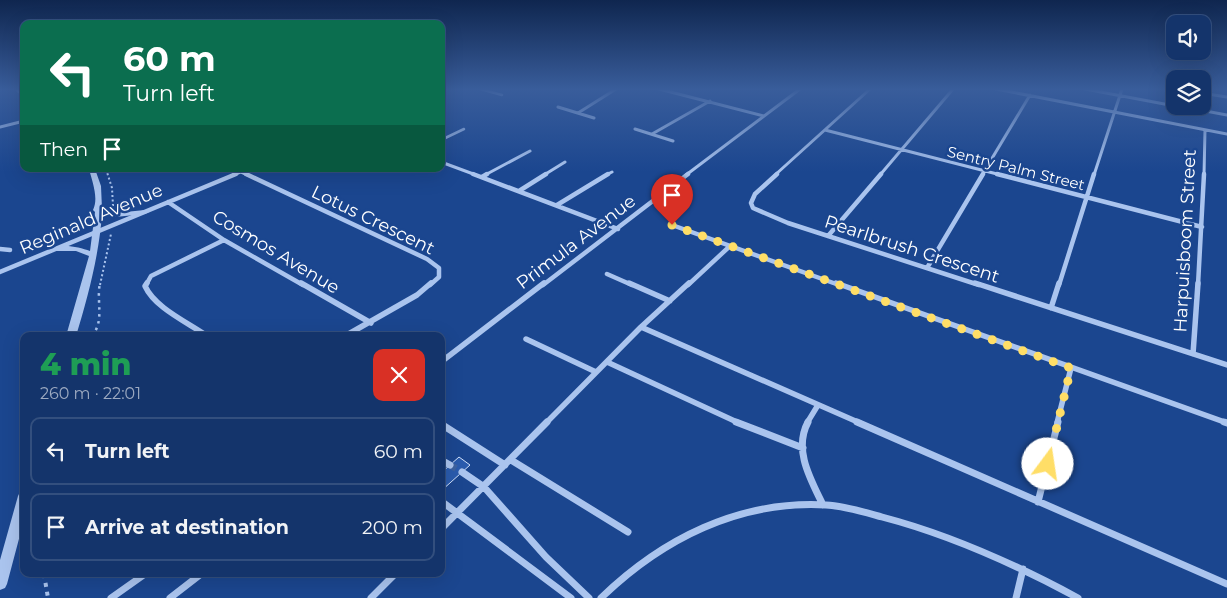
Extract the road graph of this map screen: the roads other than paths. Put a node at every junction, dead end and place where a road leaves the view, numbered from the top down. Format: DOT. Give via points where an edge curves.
graph roads {
  1 [pos="591,117"];
  2 [pos="682,117"];
  3 [pos="763,117"];
  4 [pos="839,117"];
  5 [pos="928,117"];
  6 [pos="1017,117"];
  7 [pos="1111,117"];
  8 [pos="1137,117"];
  9 [pos="594,118"];
  10 [pos="20,122"];
  11 [pos="0,127"];
  12 [pos="634,129"];
  13 [pos="464,130"];
  14 [pos="825,130"];
  15 [pos="1205,130"];
  16 [pos="652,134"];
  17 [pos="1227,134"];
  18 [pos="445,138"];
  19 [pos="672,141"];
  20 [pos="899,150"];
  21 [pos="530,151"];
  22 [pos="565,162"];
  23 [pos="445,163"];
  24 [pos="93,172"];
  25 [pos="241,172"];
  26 [pos="612,172"];
  27 [pos="985,172"];
  28 [pos="482,177"];
  29 [pos="519,191"];
  30 [pos="1087,198"];
  31 [pos="168,202"];
  32 [pos="557,206"];
  33 [pos="98,210"];
  34 [pos="146,212"];
  35 [pos="113,215"];
  36 [pos="672,225"];
  37 [pos="1202,227"];
  38 [pos="618,229"];
  39 [pos="95,233"];
  40 [pos="828,236"];
  41 [pos="224,240"];
  42 [pos="730,246"];
  43 [pos="0,249"];
  44 [pos="56,249"];
  45 [pos="10,250"];
  46 [pos="92,255"];
  47 [pos="927,268"];
  48 [pos="0,272"];
  49 [pos="607,274"];
  50 [pos="670,301"];
  51 [pos="1051,308"];
  52 [pos="371,323"];
  53 [pos="641,327"];
  54 [pos="72,332"];
  55 [pos="201,332"];
  56 [pos="353,332"];
  57 [pos="526,339"];
  58 [pos="1193,354"];
  59 [pos="445,359"];
  60 [pos="607,362"];
  61 [pos="1227,365"];
  62 [pos="1071,368"];
  63 [pos="596,372"];
  64 [pos="818,406"];
  65 [pos="1227,424"];
  66 [pos="445,426"];
  67 [pos="803,448"];
  68 [pos="445,462"];
  69 [pos="508,462"];
  70 [pos="450,465"];
  71 [pos="462,472"];
  72 [pos="484,487"];
  73 [pos="1038,502"];
  74 [pos="445,504"];
  75 [pos="824,505"];
  76 [pos="20,511"];
  77 [pos="457,513"];
  78 [pos="445,525"];
  79 [pos="628,532"];
  80 [pos="1023,569"];
  81 [pos="141,577"];
  82 [pos="197,577"];
  83 [pos="392,577"];
  84 [pos="0,584"];
  85 [pos="1227,584"];
  86 [pos="111,598"];
  87 [pos="170,598"];
  88 [pos="371,598"];
  89 [pos="571,598"];
  90 [pos="589,598"];
  91 [pos="601,598"];
  92 [pos="1016,598"];
  93 [pos="1078,598"];
  1 -- 9 [label="street"];
  2 -- 16 [label="street"];
  3 -- 38 [label="street, Primula Avenue"];
  4 -- 14 [label="street, Pearlbrush Crescent"];
  5 -- 20 [label="street"];
  6 -- 27 [label="street"];
  7 -- 30 [label="street"];
  8 -- 15 [label="street"];
  10 -- 11 [label="street"];
  12 -- 16 [label="street"];
  13 -- 18 [label="lane"];
  14 -- 20 [label="street, Sentry Palm Street"];
  14 -- 40 [label="street, Pearlbrush Crescent" via="755,194 751,203 753,208 772,218"];
  15 -- 17 [label="street"];
  15 -- 37 [label="street, Harpuisboom Street"];
  16 -- 19 [label="street"];
  20 -- 27 [label="street, Sentry Palm Street"];
  20 -- 40 [label="street"];
  21 -- 28 [label="street"];
  22 -- 29 [label="street"];
  23 -- 28 [label="street"];
  24 -- 33 [label="street"];
  25 -- 31 [label="street, Reginald Avenue"];
  25 -- 52 [label="street, Lotus Crescent" via="439,268 439,277 434,282"];
  26 -- 32 [label="street"];
  27 -- 30 [label="street, Sentry Palm Street"];
  27 -- 47 [label="street"];
  28 -- 29 [label="street"];
  29 -- 32 [label="street"];
  30 -- 37 [label="street, Sentry Palm Street"];
  30 -- 51 [label="street"];
  31 -- 34 [label="street, Reginald Avenue"];
  31 -- 41 [label="street, Cosmos Avenue"];
  32 -- 38 [label="street"];
  33 -- 35 [label="street"];
  33 -- 39 [label="street"];
  34 -- 35 [label="street"];
  34 -- 39 [label="street, Reginald Avenue"];
  36 -- 42 [label="street"];
  37 -- 58 [label="street, Harpuisboom Street"];
  38 -- 59 [label="street, Primula Avenue"];
  39 -- 44 [label="street, Reginald Avenue"];
  39 -- 46 [label="street"];
  40 -- 47 [label="street, Pearlbrush Crescent"];
  41 -- 52 [label="street, Cosmos Avenue"];
  41 -- 55 [label="street" via="151,276 145,286 157,302"];
  42 -- 50 [label="street"];
  42 -- 62 [label="street"];
  43 -- 45 [label="street"];
  44 -- 46 [label="street" via="77,249"];
  44 -- 48 [label="street, Reginald Avenue"];
  46 -- 54 [label="street" via="89,279"];
  47 -- 51 [label="street, Pearlbrush Crescent"];
  49 -- 50 [label="street"];
  50 -- 53 [label="street"];
  51 -- 58 [label="street, Pearlbrush Crescent"];
  52 -- 56 [label="street, Lotus Crescent"];
  53 -- 60 [label="street"];
  53 -- 64 [label="street"];
  57 -- 63 [label="street"];
  58 -- 61 [label="street, Pearlbrush Crescent"];
  60 -- 63 [label="street"];
  60 -- 67 [label="street" via="754,430"];
  62 -- 65 [label="street"];
  62 -- 73 [label="street"];
  63 -- 69 [label="street"];
  64 -- 67 [label="street" via="803,432"];
  64 -- 73 [label="street"];
  66 -- 69 [label="street"];
  67 -- 75 [label="street" via="806,469"];
  68 -- 70 [label="street"];
  69 -- 72 [label="street"];
  69 -- 79 [label="street"];
  71 -- 72 [label="street"];
  72 -- 77 [label="street"];
  72 -- 90 [label="street" via="546,557"];
  73 -- 85 [label="street"];
  74 -- 77 [label="street"];
  75 -- 80 [label="street" via="904,522 947,536"];
  75 -- 91 [label="street" via="765,510 700,526 648,557"];
  76 -- 84 [label="street"];
  77 -- 78 [label="street"];
  77 -- 89 [label="street"];
  80 -- 92 [label="street"];
  80 -- 93 [label="street"];
  81 -- 86 [label="street"];
  82 -- 87 [label="street"];
  83 -- 88 [label="street"];
}
